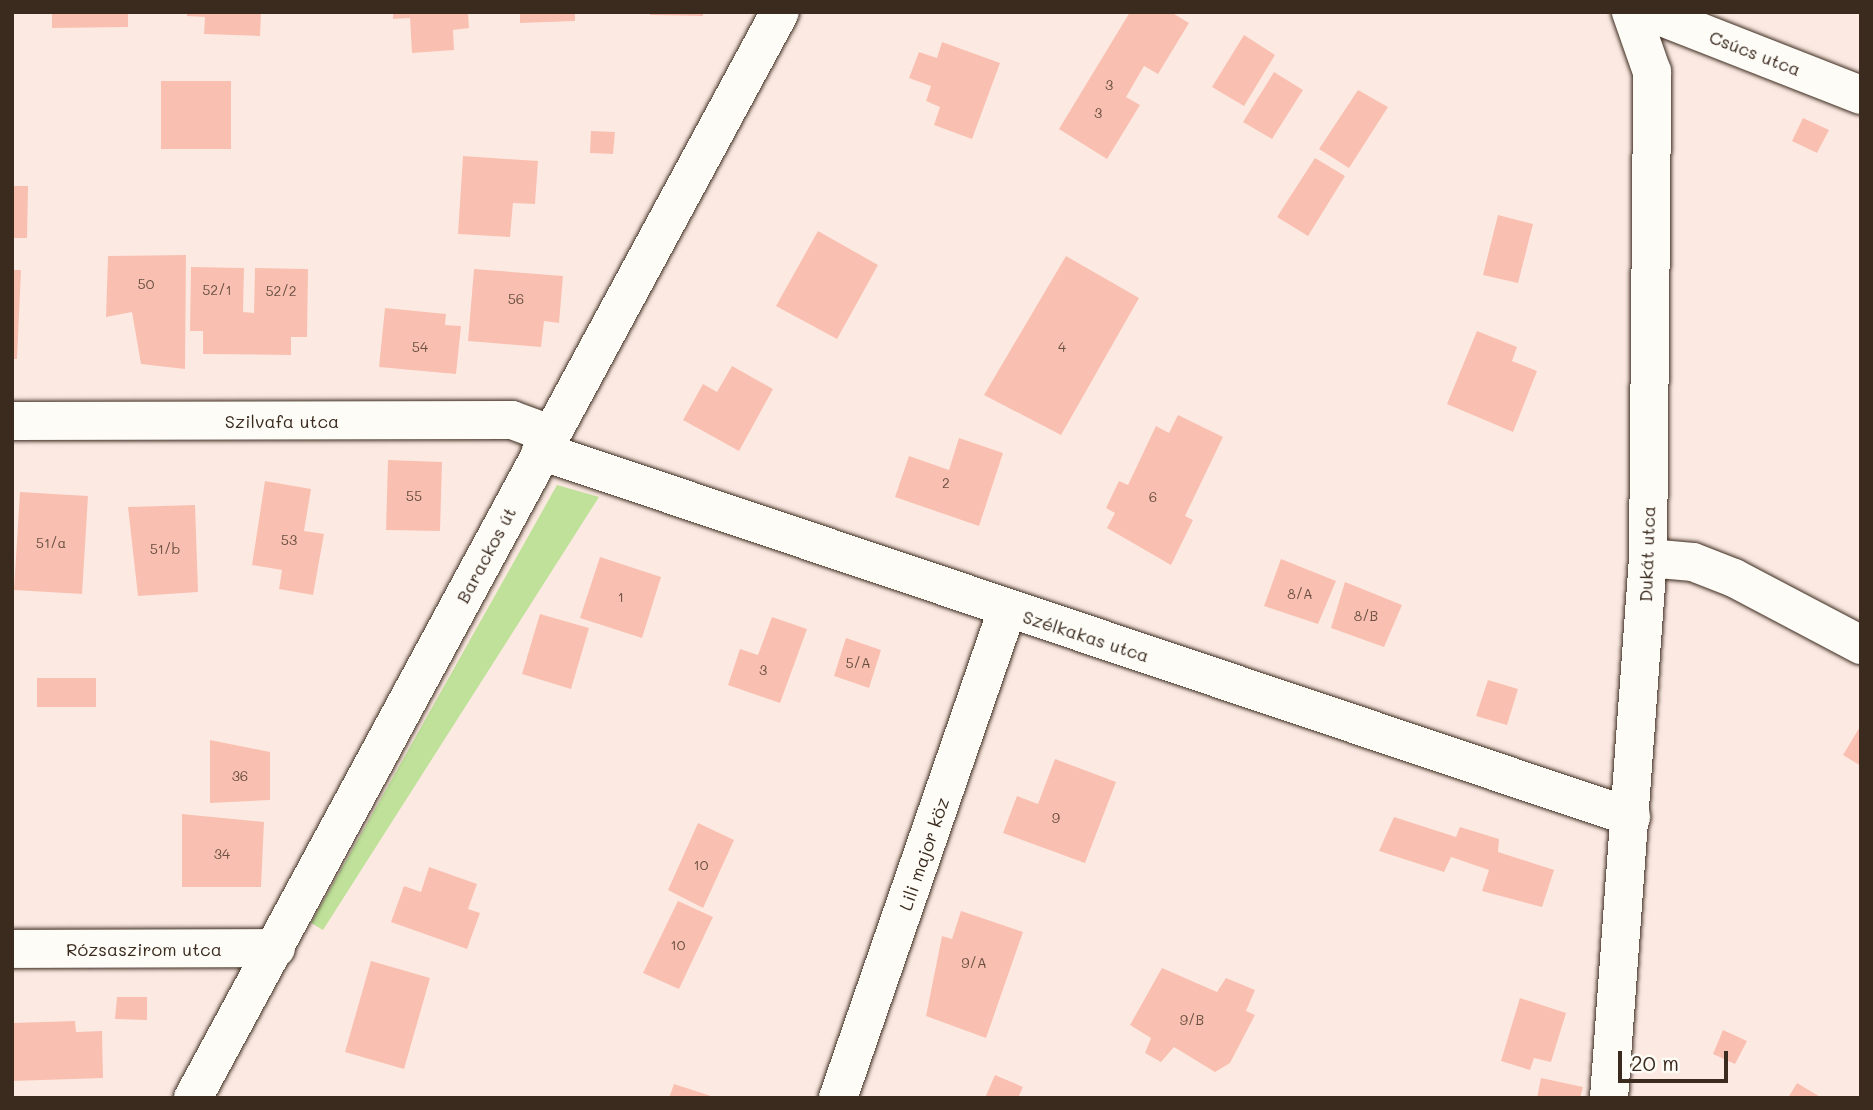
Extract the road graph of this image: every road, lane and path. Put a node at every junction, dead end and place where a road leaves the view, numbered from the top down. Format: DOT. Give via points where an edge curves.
graph roads {
  1 [pos="780,12"];
  2 [pos="1631,12"];
  3 [pos="1650,12"];
  4 [pos="1861,95"];
  5 [pos="12,421"];
  6 [pos="546,442"];
  7 [pos="1648,558"];
  8 [pos="1007,610"];
  9 [pos="1861,645"];
  10 [pos="1631,817"];
  11 [pos="276,948"];
  12 [pos="12,949"];
  13 [pos="193,1098"];
  14 [pos="838,1098"];
  15 [pos="1609,1098"];
  1 -- 6 [label="street, Barackos út"];
  2 -- 7 [label="street, Dukát utca" via="1652,72"];
  3 -- 4 [label="street, Csúcs utca"];
  5 -- 6 [label="street, Szilvafa utca" via="512,420"];
  6 -- 8 [label="street, Szélkakas utca"];
  6 -- 11 [label="street, Barackos út"];
  7 -- 9 [label="street" via="1693,562 1734,578"];
  7 -- 10 [label="street, Dukát utca"];
  8 -- 10 [label="street, Szélkakas utca"];
  8 -- 14 [label="street, Lili major köz"];
  10 -- 15 [label="street, Dukát utca"];
  11 -- 12 [label="street, Rózsaszirom utca"];
  11 -- 13 [label="street, Barackos út"];
}
